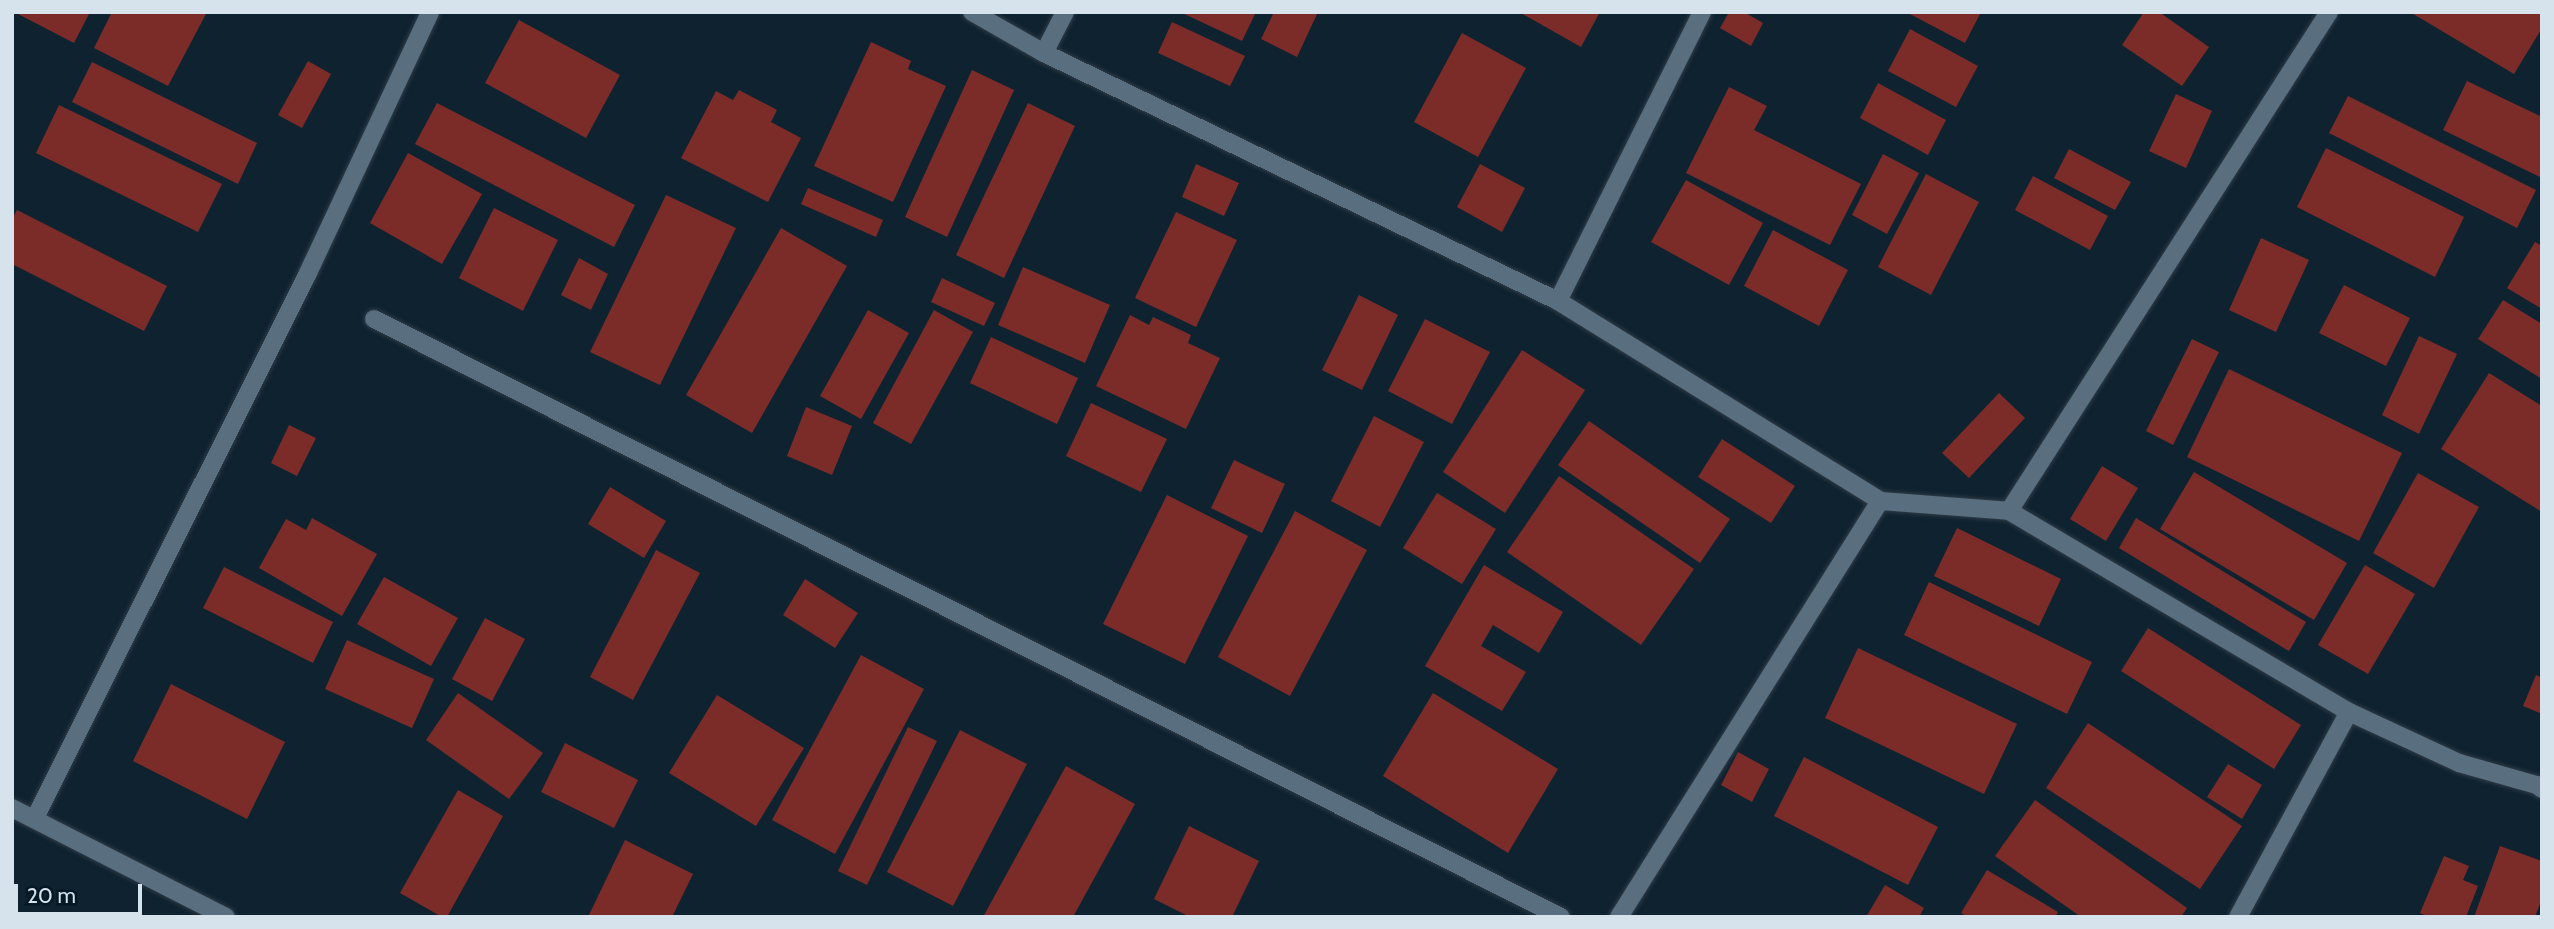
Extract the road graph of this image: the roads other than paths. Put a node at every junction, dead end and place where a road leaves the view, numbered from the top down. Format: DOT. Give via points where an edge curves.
graph roads {
  1 [pos="430,12"];
  2 [pos="972,12"];
  3 [pos="1065,12"];
  4 [pos="1702,12"];
  5 [pos="2329,12"];
  6 [pos="1044,53"];
  7 [pos="1558,301"];
  8 [pos="374,319"];
  9 [pos="1880,501"];
  10 [pos="2009,511"];
  11 [pos="2349,712"];
  12 [pos="2540,783"];
  13 [pos="12,808"];
  14 [pos="36,818"];
  15 [pos="226,917"];
  16 [pos="1561,917"];
  17 [pos="1619,917"];
  18 [pos="2238,917"];
  1 -- 14 [label="street" via="308,273"];
  2 -- 6 [label="street"];
  3 -- 6 [label="street"];
  4 -- 7 [label="street"];
  5 -- 10 [label="street"];
  6 -- 7 [label="street"];
  7 -- 9 [label="street"];
  8 -- 16 [label="street"];
  9 -- 10 [label="street"];
  9 -- 17 [label="street"];
  10 -- 11 [label="street"];
  11 -- 12 [label="street" via="2459,763"];
  11 -- 18 [label="street"];
  13 -- 14 [label="street"];
  14 -- 15 [label="street"];
}
